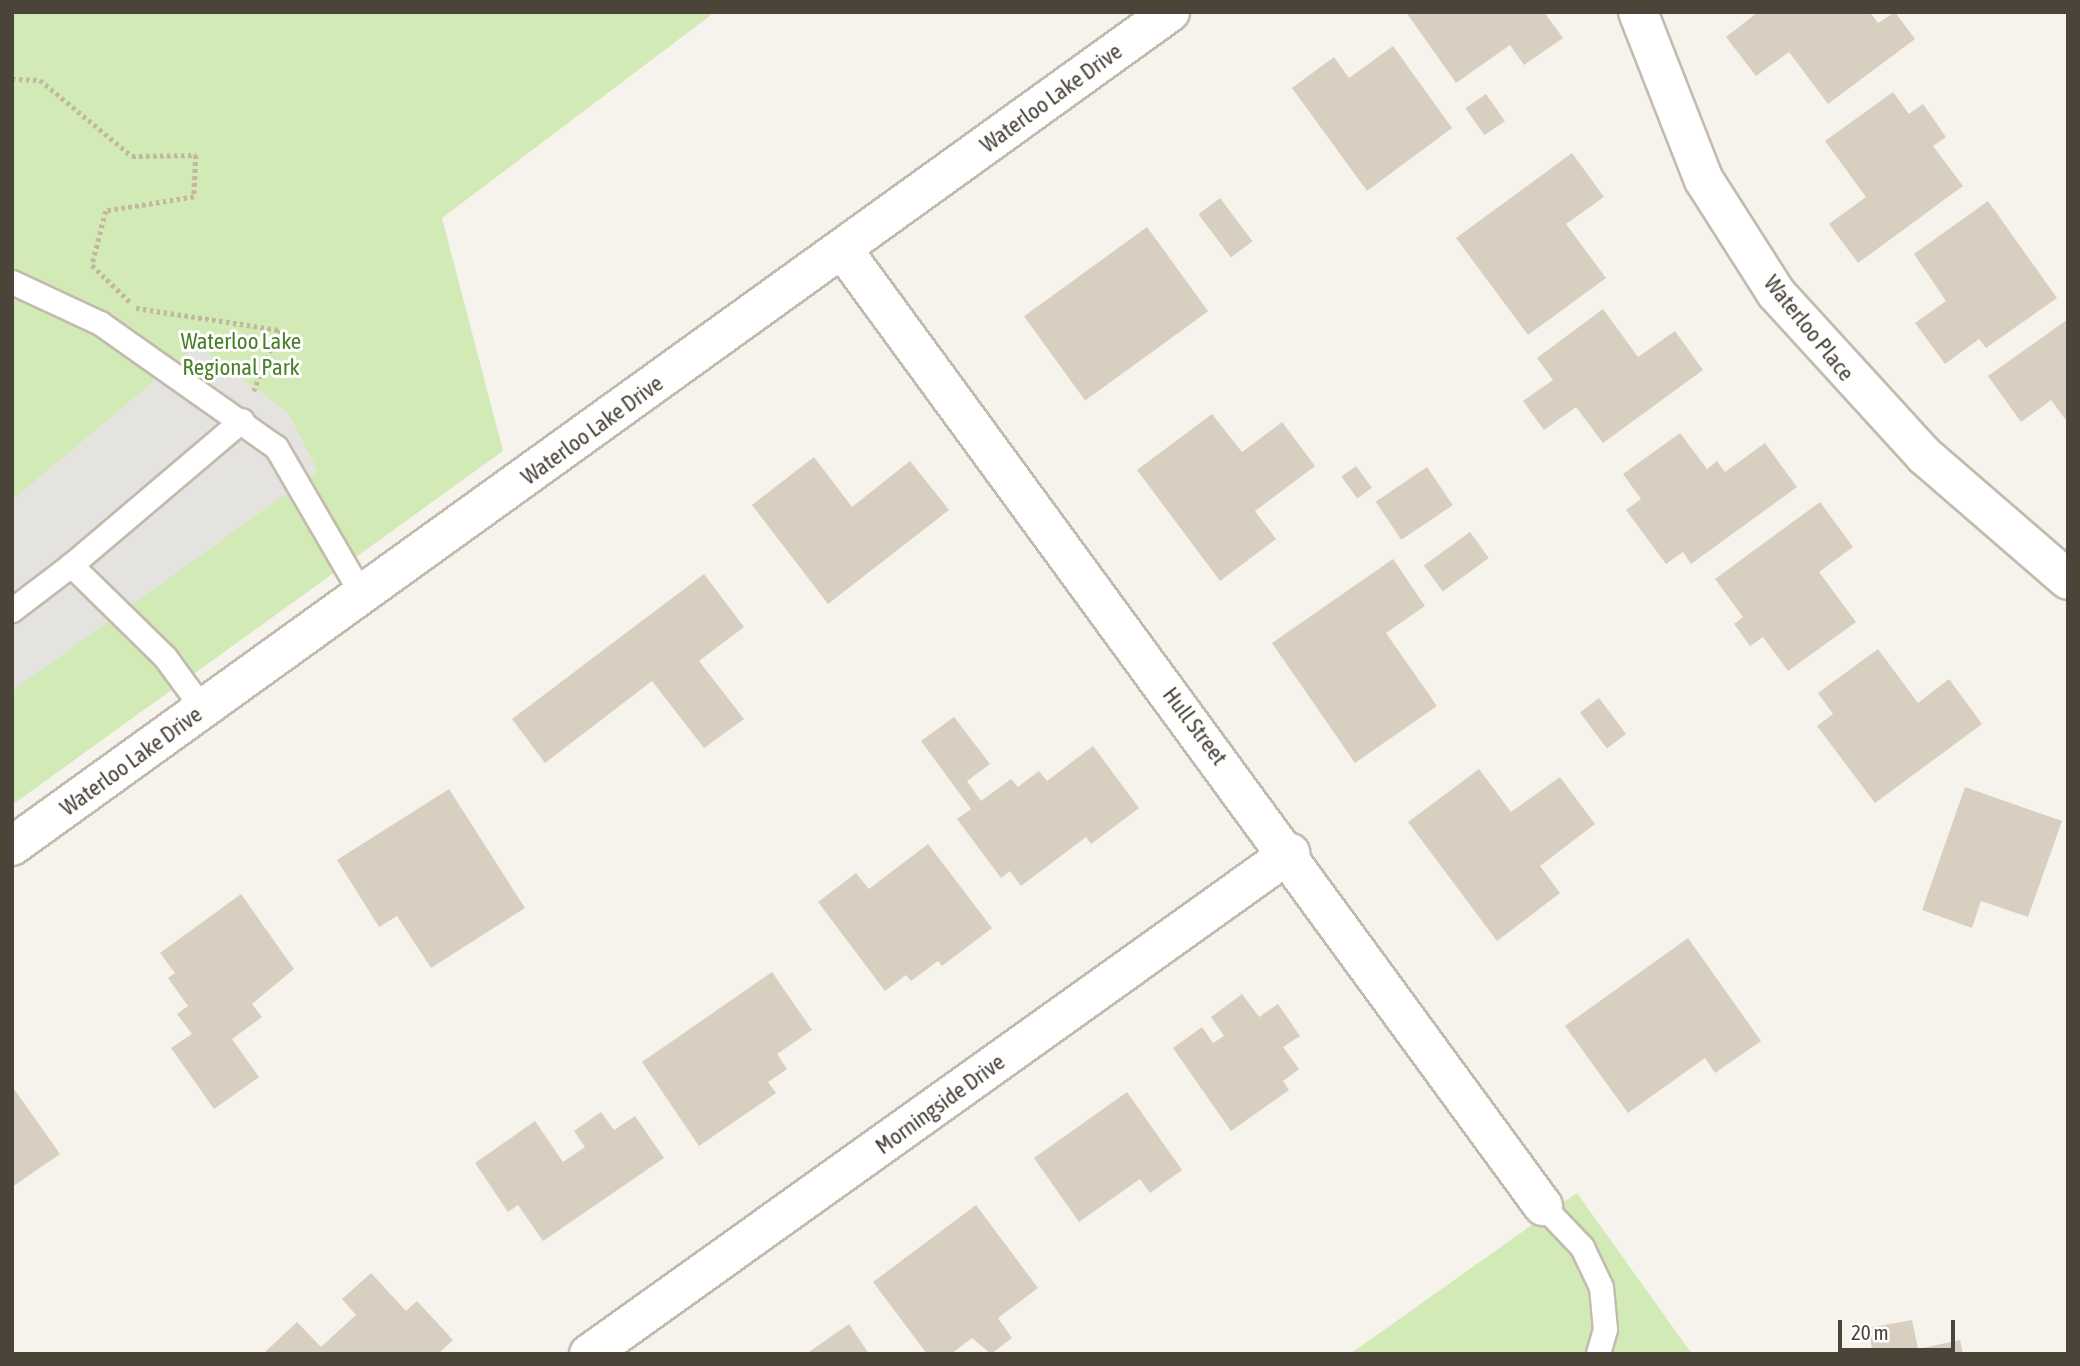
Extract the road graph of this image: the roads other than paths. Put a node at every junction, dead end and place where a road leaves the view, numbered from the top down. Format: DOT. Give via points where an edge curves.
graph roads {
  1 [pos="1170,12"];
  2 [pos="1639,12"];
  3 [pos="843,250"];
  4 [pos="12,282"];
  5 [pos="242,420"];
  6 [pos="71,565"];
  7 [pos="2068,580"];
  8 [pos="362,595"];
  9 [pos="12,610"];
  10 [pos="203,709"];
  11 [pos="12,846"];
  12 [pos="1290,853"];
  13 [pos="1543,1206"];
  14 [pos="589,1354"];
  15 [pos="1598,1354"];
  1 -- 3 [label="street, Waterloo Lake Drive"];
  2 -- 7 [label="street, Waterloo Place" via="1704,180 1776,293 1925,456"];
  3 -- 8 [label="street, Waterloo Lake Drive"];
  3 -- 12 [label="street, Hull Street"];
  4 -- 5 [label="lane" via="100,323"];
  5 -- 6 [label="lane"];
  5 -- 8 [label="lane" via="276,446"];
  6 -- 9 [label="lane"];
  6 -- 10 [label="lane" via="164,657"];
  8 -- 10 [label="street, Waterloo Lake Drive"];
  10 -- 11 [label="street, Waterloo Lake Drive"];
  12 -- 13 [label="street, Hull Street"];
  12 -- 14 [label="street, Morningside Drive"];
  13 -- 15 [label="lane" via="1582,1247 1601,1287 1605,1329"];
}
